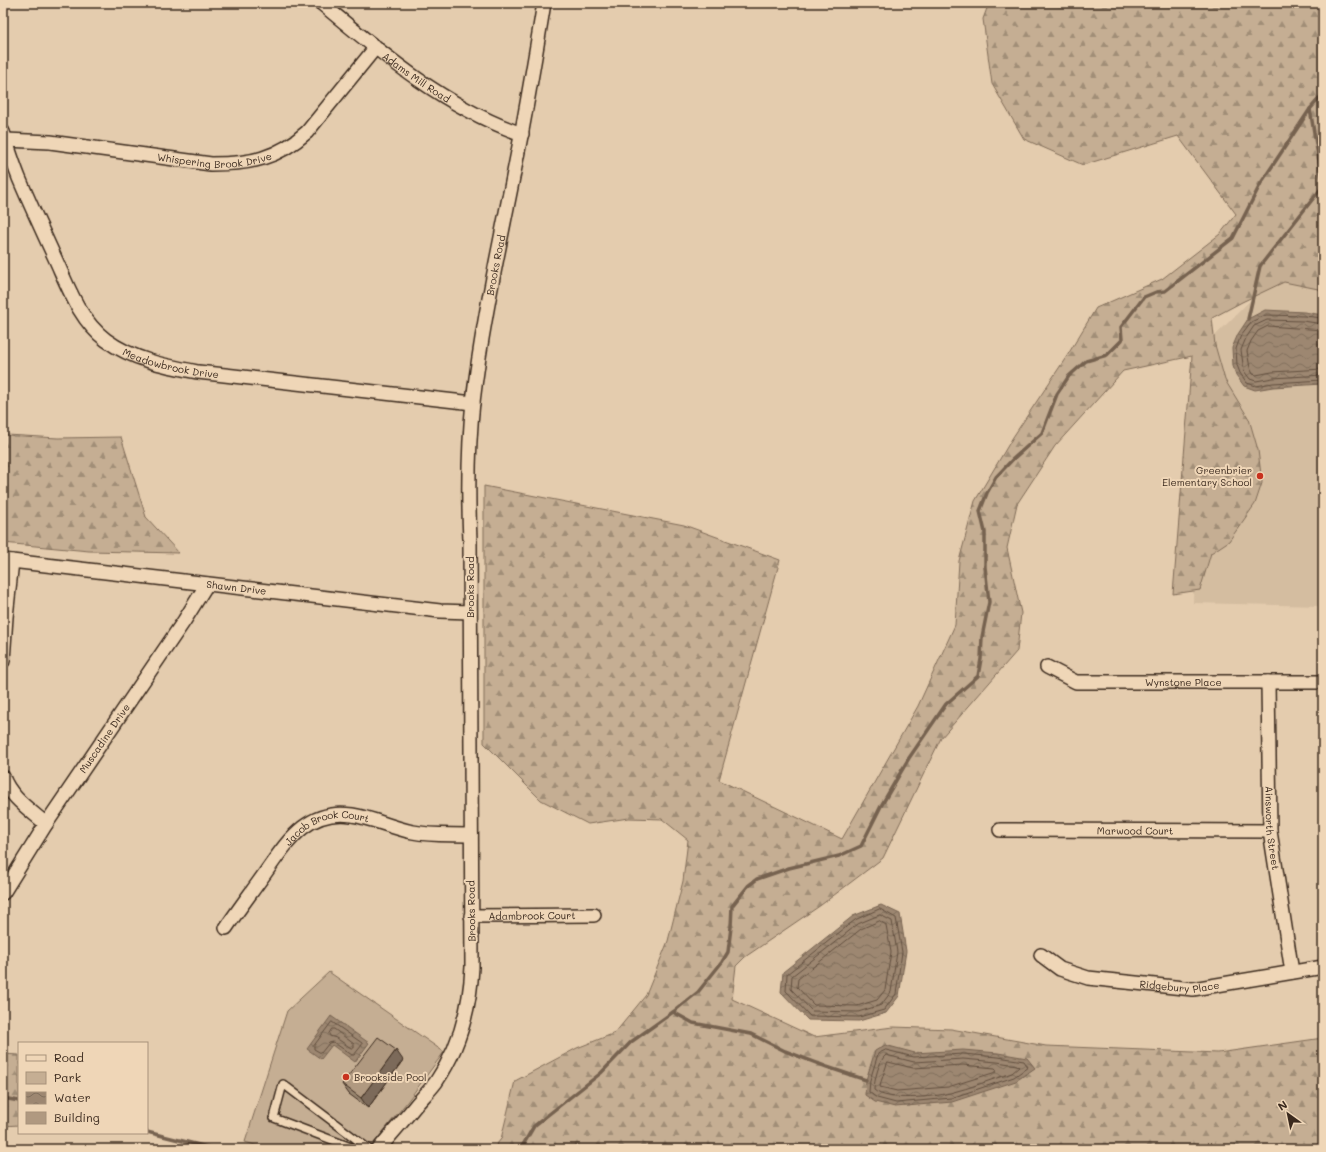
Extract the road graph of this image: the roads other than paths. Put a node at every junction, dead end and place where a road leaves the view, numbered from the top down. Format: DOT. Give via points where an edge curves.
graph roads {
  1 [pos="321,3"];
  2 [pos="544,3"];
  3 [pos="376,47"];
  4 [pos="522,134"];
  5 [pos="4,136"];
  6 [pos="473,403"];
  7 [pos="8,561"];
  8 [pos="206,584"];
  9 [pos="470,612"];
  10 [pos="3,661"];
  11 [pos="1047,666"];
  12 [pos="1268,682"];
  13 [pos="1323,682"];
  14 [pos="3,777"];
  15 [pos="46,824"];
  16 [pos="1000,830"];
  17 [pos="1270,831"];
  18 [pos="471,835"];
  19 [pos="3,893"];
  20 [pos="594,915"];
  21 [pos="471,916"];
  22 [pos="226,928"];
  23 [pos="1041,955"];
  24 [pos="1323,967"];
  25 [pos="1292,972"];
  26 [pos="366,1148"];
  27 [pos="356,1149"];
  28 [pos="379,1149"];
  1 -- 3 [label="street, Adams Mill Road"];
  2 -- 4 [label="street, Brooks Road"];
  3 -- 4 [label="street, Adams Mill Road" via="442,96 497,126"];
  3 -- 5 [label="street, Whispering Brook Drive" via="307,132 280,152 259,160 211,164"];
  4 -- 6 [label="street, Brooks Road" via="485,322"];
  5 -- 6 [label="street, Meadowbrook Drive" via="24,191 76,304 95,330 119,349 158,364 198,372"];
  6 -- 9 [label="street, Brooks Road" via="468,484"];
  7 -- 8 [label="street, Shawn Drive"];
  7 -- 10 [label="street"];
  8 -- 9 [label="street, Shawn Drive" via="440,611"];
  8 -- 15 [label="street, Muscadine Drive" via="184,621"];
  9 -- 18 [label="street, Brooks Road"];
  11 -- 12 [label="street, Wynstone Place" via="1076,682"];
  12 -- 13 [label="street, Wynstone Place"];
  12 -- 17 [label="street, Ainsworth Street"];
  14 -- 15 [label="street" via="15,797"];
  15 -- 19 [label="street, Muscadine Drive"];
  16 -- 17 [label="street, Marwood Court"];
  17 -- 25 [label="street, Ainsworth Street"];
  18 -- 21 [label="street, Brooks Road"];
  18 -- 22 [label="street, Jacob Brook Court" via="414,833 351,815 335,814 320,818 301,828 288,841"];
  20 -- 21 [label="street, Adambrook Court"];
  21 -- 28 [label="street, Brooks Road" via="471,992 456,1045 435,1083"];
  23 -- 25 [label="street, Ridgebury Place" via="1060,968 1088,978 1193,989"];
  24 -- 25 [label="street, Ridgebury Place"];
  26 -- 27 [label="lane" via="284,1084 274,1118"];
}
